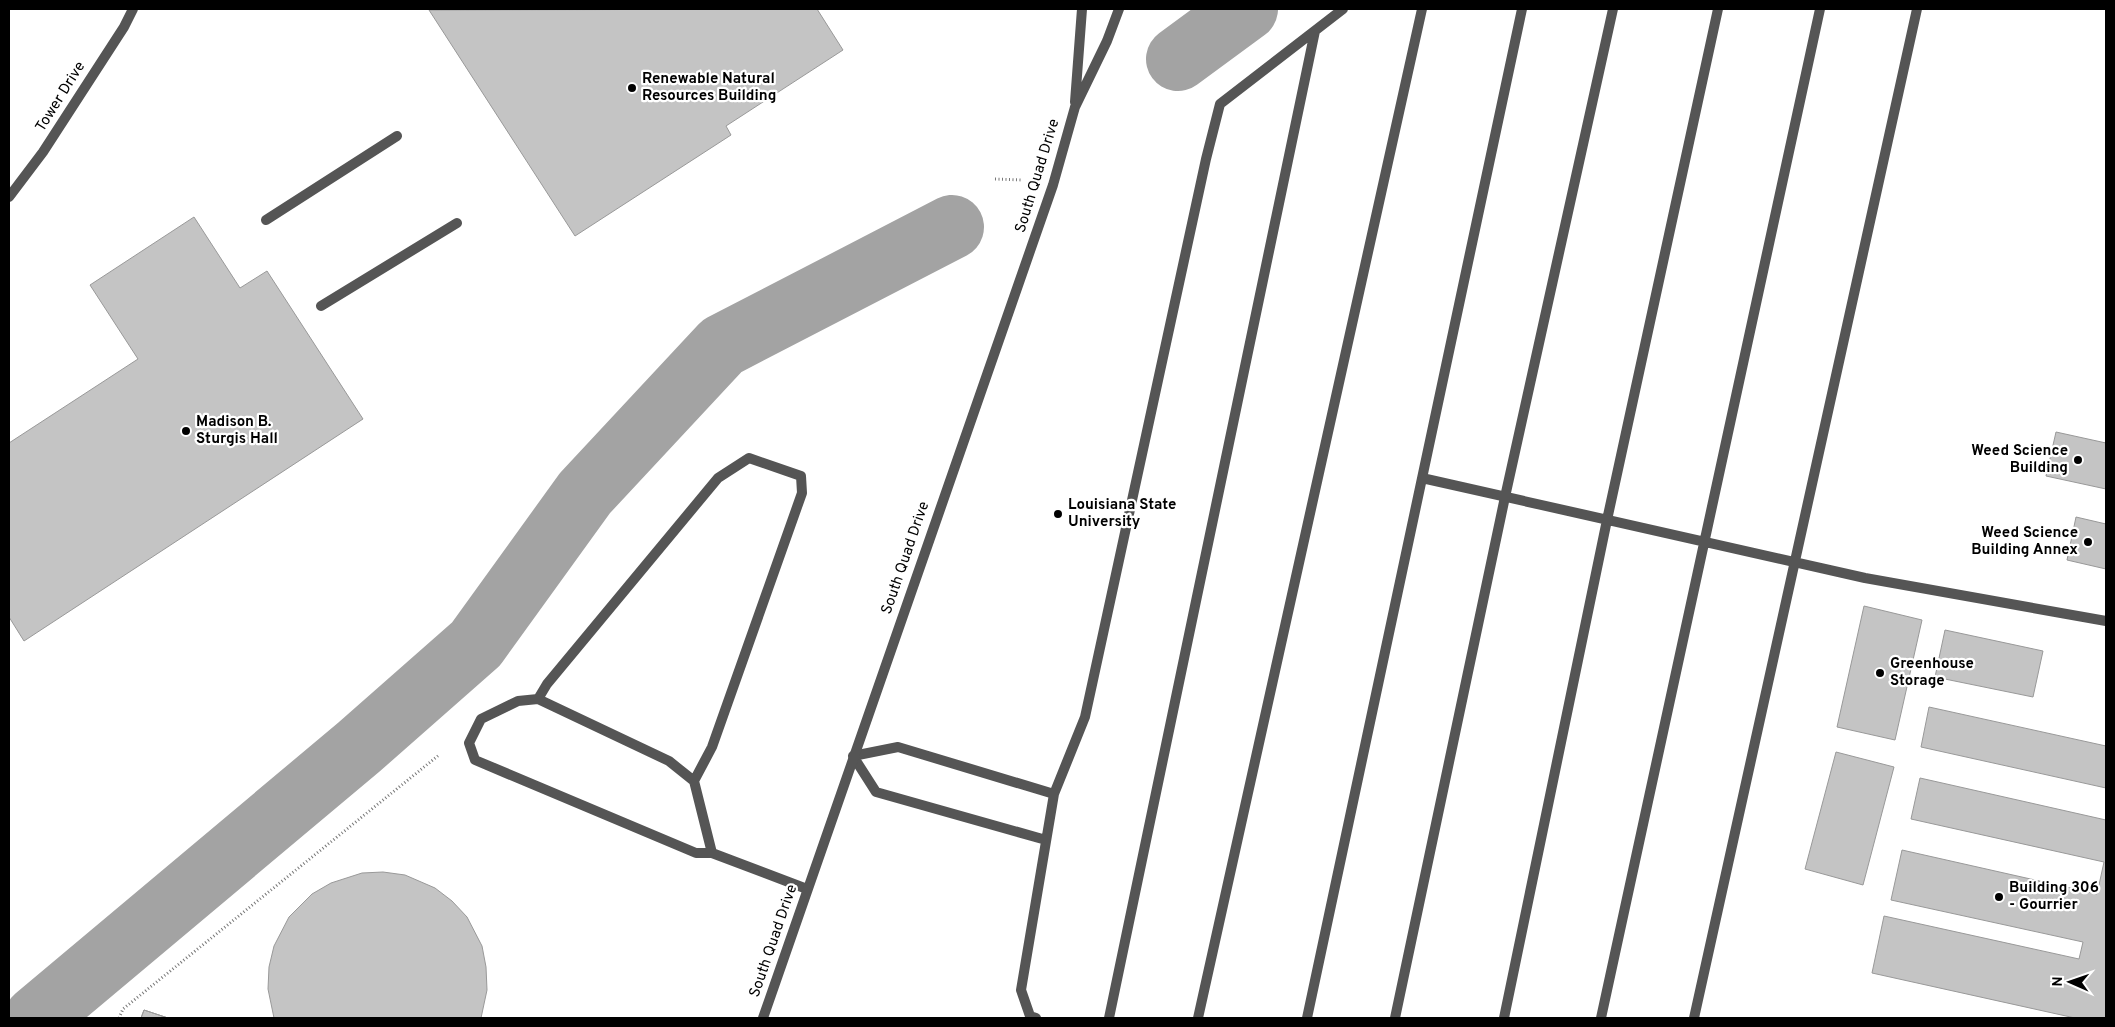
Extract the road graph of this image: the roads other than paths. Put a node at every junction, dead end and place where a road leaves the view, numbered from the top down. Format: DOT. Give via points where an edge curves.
graph roads {
  1 [pos="133,9"];
  2 [pos="1082,9"];
  3 [pos="1120,9"];
  4 [pos="1343,9"];
  5 [pos="1422,9"];
  6 [pos="1522,9"];
  7 [pos="1613,9"];
  8 [pos="1718,9"];
  9 [pos="1820,9"];
  10 [pos="1917,9"];
  11 [pos="1315,31"];
  12 [pos="1075,107"];
  13 [pos="397,136"];
  14 [pos="9,197"];
  15 [pos="266,220"];
  16 [pos="457,223"];
  17 [pos="321,306"];
  18 [pos="1422,478"];
  19 [pos="1505,497"];
  20 [pos="1607,520"];
  21 [pos="1706,542"];
  22 [pos="1795,562"];
  23 [pos="2106,621"];
  24 [pos="538,698"];
  25 [pos="853,756"];
  26 [pos="694,781"];
  27 [pos="1054,794"];
  28 [pos="1046,840"];
  29 [pos="712,853"];
  30 [pos="807,889"];
  31 [pos="762,1018"];
  32 [pos="1036,1018"];
  33 [pos="1109,1018"];
  34 [pos="1198,1018"];
  35 [pos="1307,1018"];
  36 [pos="1395,1018"];
  37 [pos="1504,1018"];
  38 [pos="1601,1018"];
  39 [pos="1694,1018"];
  1 -- 14 [label="street, Tower Drive" via="43,152"];
  2 -- 12 [label="street, South Quad Drive"];
  3 -- 12 [label="street, South Quad Drive"];
  4 -- 11 [label="street"];
  5 -- 34 [label="street"];
  6 -- 18 [label="street"];
  7 -- 19 [label="street"];
  8 -- 20 [label="street"];
  9 -- 21 [label="street"];
  10 -- 22 [label="street"];
  11 -- 27 [label="street" via="1220,104 1085,717"];
  11 -- 33 [label="street"];
  12 -- 25 [label="street, South Quad Drive" via="1053,185"];
  13 -- 15 [label="street"];
  16 -- 17 [label="street"];
  18 -- 19 [label="street"];
  18 -- 35 [label="street"];
  19 -- 20 [label="street"];
  19 -- 36 [label="street"];
  20 -- 21 [label="street"];
  20 -- 37 [label="street"];
  21 -- 22 [label="street"];
  21 -- 38 [label="street"];
  22 -- 23 [label="street" via="1865,578"];
  22 -- 39 [label="street"];
  24 -- 26 [label="street" via="669,761"];
  24 -- 26 [label="street" via="718,478 749,458 801,476 802,493 712,747"];
  24 -- 29 [label="street" via="518,701 481,719 469,743 475,760 696,853"];
  25 -- 27 [label="street" via="898,748"];
  25 -- 28 [label="street" via="876,792"];
  25 -- 30 [label="street, South Quad Drive"];
  26 -- 29 [label="street"];
  27 -- 28 [label="street"];
  28 -- 32 [label="street" via="1021,990 1030,1016"];
  29 -- 30 [label="street"];
  30 -- 31 [label="street, South Quad Drive"];
}
